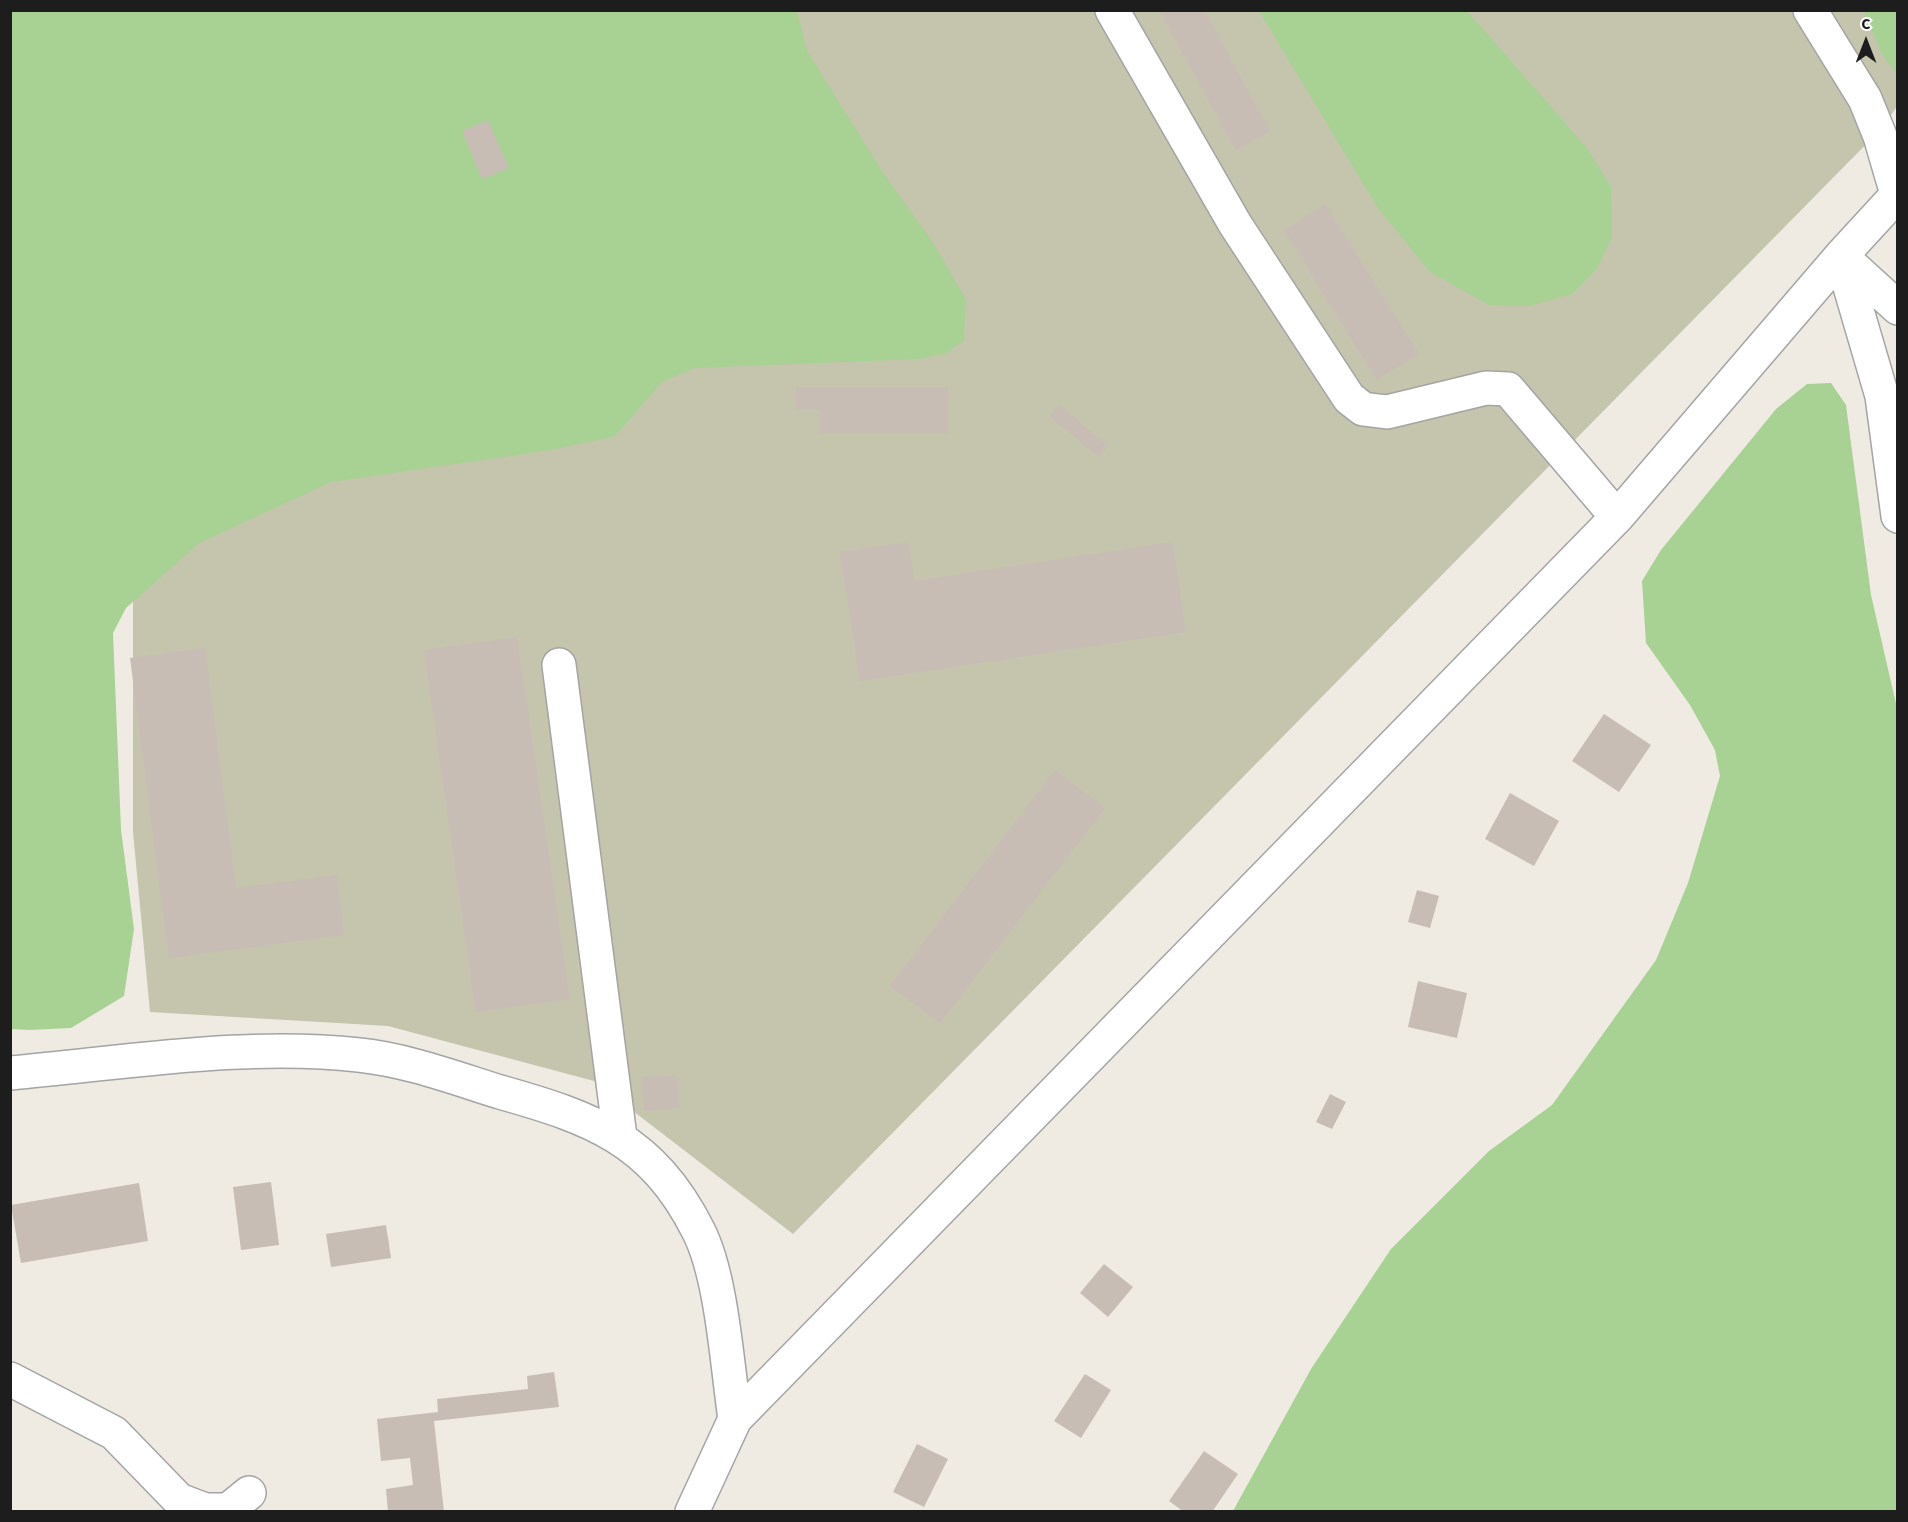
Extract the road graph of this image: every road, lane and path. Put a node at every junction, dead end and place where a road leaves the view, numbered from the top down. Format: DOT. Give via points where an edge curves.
graph roads {
  1 [pos="1112,10"];
  2 [pos="1810,10"];
  3 [pos="1897,194"];
  4 [pos="1841,256"];
  5 [pos="1898,308"];
  6 [pos="1898,516"];
  7 [pos="1617,517"];
  8 [pos="558,666"];
  9 [pos="10,1073"];
  10 [pos="620,1137"];
  11 [pos="10,1379"];
  12 [pos="735,1419"];
  13 [pos="249,1493"];
  14 [pos="692,1512"];
  1 -- 7 [label="street" via="1235,224 1349,398 1363,409 1387,412 1486,388 1508,389"];
  2 -- 3 [label="street" via="1865,99"];
  3 -- 4 [label="street"];
  4 -- 5 [label="street"];
  4 -- 6 [label="street" via="1882,396"];
  4 -- 7 [label="street"];
  7 -- 12 [label="street"];
  8 -- 10 [label="street"];
  9 -- 10 [label="street" via="236,1053 308,1051 361,1055 579,1116"];
  10 -- 12 [label="street" via="655,1167 699,1231 715,1286"];
  11 -- 13 [label="street" via="114,1433 179,1500 205,1510 228,1510"];
  12 -- 14 [label="street"];
}
